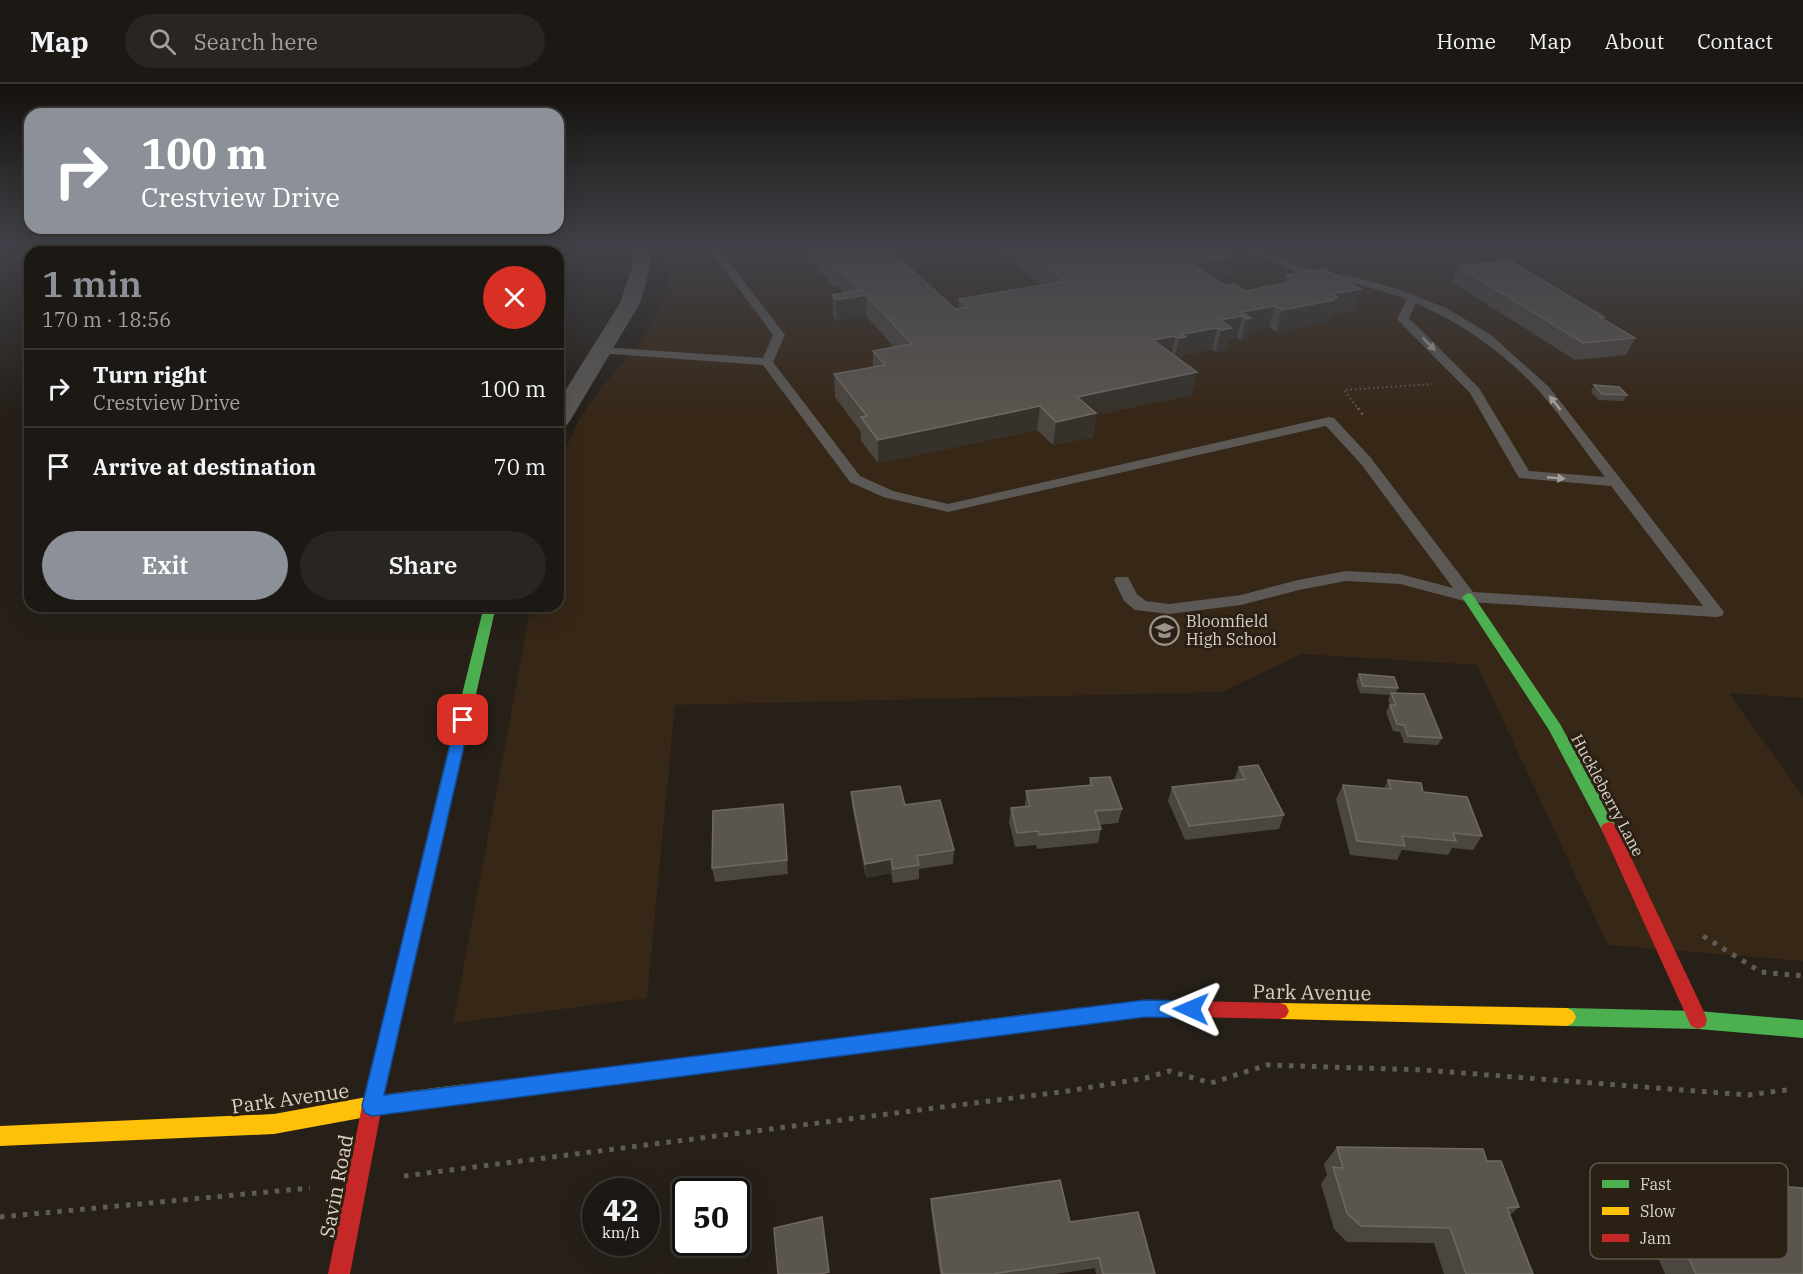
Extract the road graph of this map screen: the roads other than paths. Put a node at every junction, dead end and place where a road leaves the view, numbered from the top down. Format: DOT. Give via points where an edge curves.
graph roads {
  1 [pos="630,303"];
  2 [pos="755,303"];
  3 [pos="1411,303"];
  4 [pos="1422,303"];
  5 [pos="602,351"];
  6 [pos="766,362"];
  7 [pos="564,411"];
  8 [pos="1616,482"];
  9 [pos="1122,580"];
  10 [pos="1468,597"];
  11 [pos="489,612"];
  12 [pos="1698,1020"];
  13 [pos="1803,1029"];
  14 [pos="372,1106"];
  15 [pos="0,1136"];
  16 [pos="339,1274"];
  1 -- 5 [label="street"];
  2 -- 6 [label="lane" via="779,335"];
  3 -- 8 [label="lane, one-way" via="1403,319 1475,391 1524,475"];
  8 -- 4 [label="lane, one-way" via="1545,390 1517,361 1454,315"];
  5 -- 6 [label="lane"];
  5 -- 7 [label="street"];
  6 -- 10 [label="lane" via="855,479 888,494 948,508 1329,421 1366,461"];
  8 -- 10 [label="lane" via="1716,612"];
  9 -- 10 [label="lane" via="1130,597 1142,606 1169,609 1241,600 1346,576 1400,579"];
  10 -- 12 [label="main road, Huckleberry Lane" via="1555,729 1603,814"];
  11 -- 14 [label="main road, Savin Road"];
  12 -- 13 [label="main road, Park Avenue"];
  12 -- 14 [label="main road, Park Avenue" via="1145,1008"];
  14 -- 15 [label="main road, Park Avenue" via="274,1124"];
  14 -- 16 [label="main road, Savin Road"];
}
